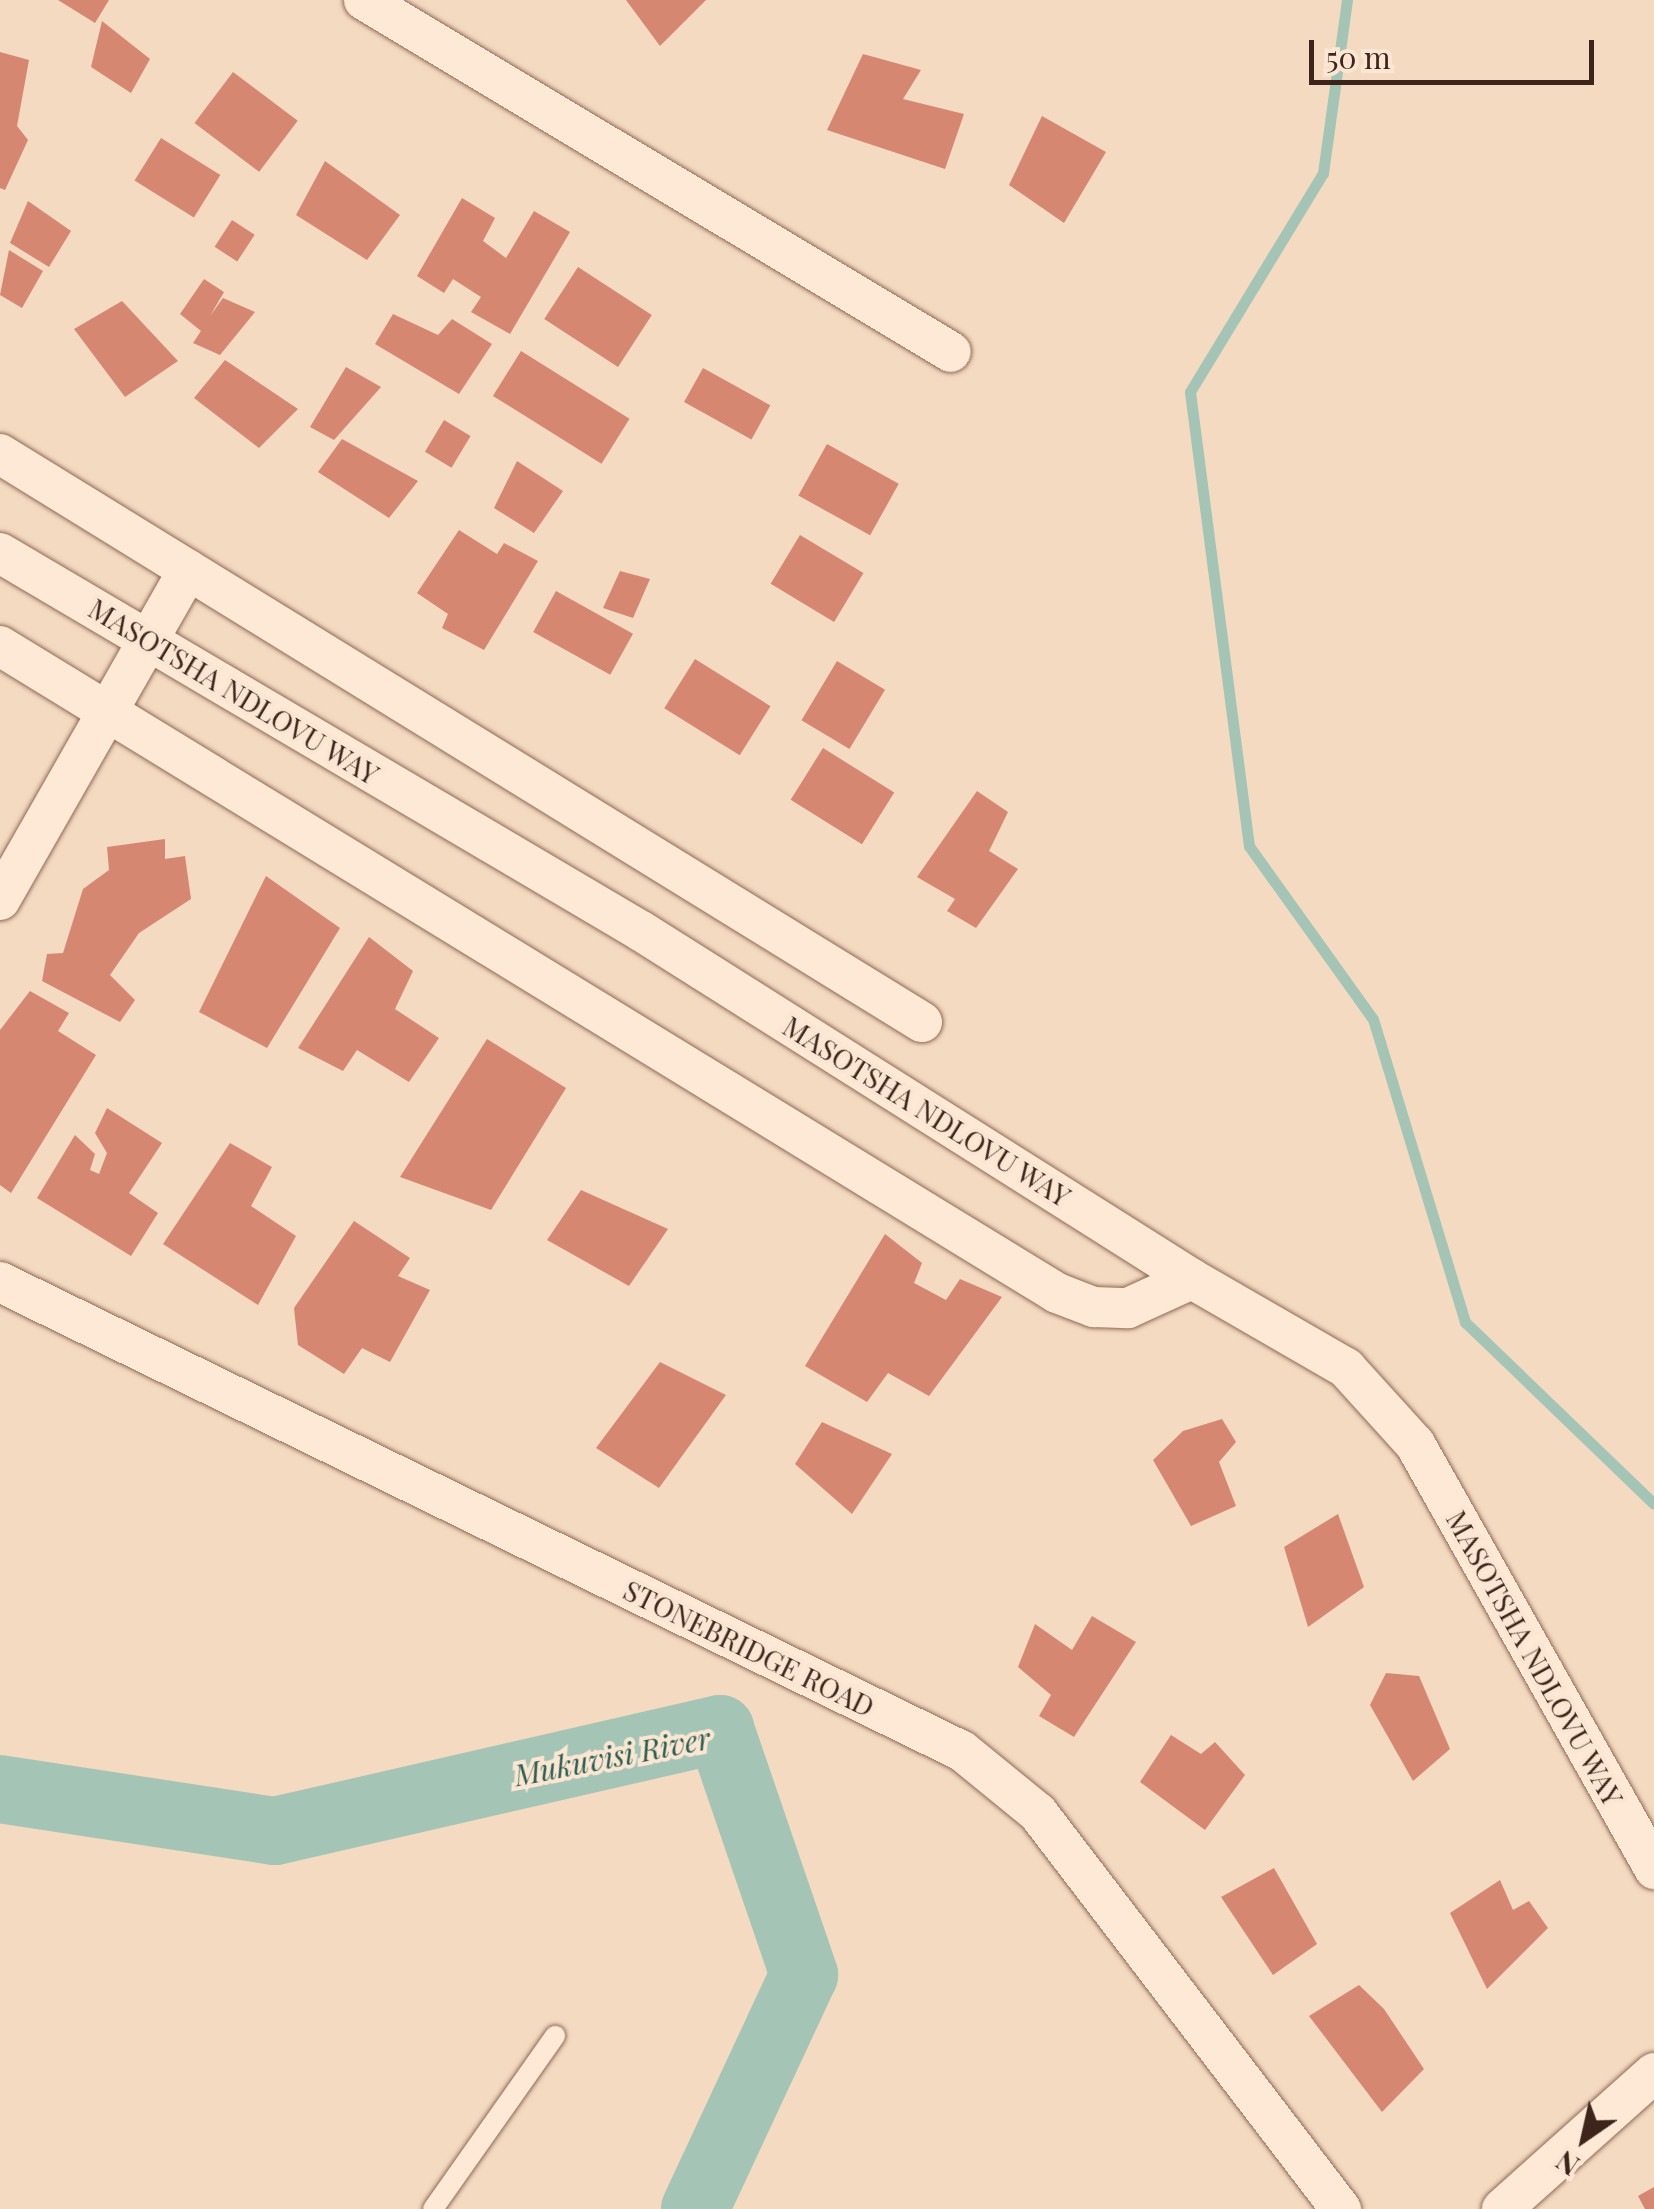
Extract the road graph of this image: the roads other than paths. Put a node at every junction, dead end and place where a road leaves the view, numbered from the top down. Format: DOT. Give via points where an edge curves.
graph roads {
  1 [pos="364,0"];
  2 [pos="951,352"];
  3 [pos="0,454"];
  4 [pos="0,553"];
  5 [pos="188,570"];
  6 [pos="150,641"];
  7 [pos="0,646"];
  8 [pos="112,712"];
  9 [pos="0,900"];
  10 [pos="922,1022"];
  11 [pos="1192,1279"];
  12 [pos="0,1282"];
  13 [pos="1654,1869"];
  14 [pos="555,2036"];
  15 [pos="1654,2073"];
  16 [pos="432,2209"];
  17 [pos="1341,2209"];
  18 [pos="1502,2209"];
  1 -- 2 [label="street"];
  3 -- 5 [label="street"];
  4 -- 6 [label="street, MASOTSHA NDLOVU WAY"];
  5 -- 6 [label="street"];
  5 -- 10 [label="street"];
  6 -- 8 [label="street"];
  6 -- 11 [label="street, MASOTSHA NDLOVU WAY" via="641,931"];
  7 -- 8 [label="street"];
  8 -- 9 [label="street"];
  8 -- 11 [label="street" via="1056,1293 1094,1307 1128,1308"];
  11 -- 13 [label="street, MASOTSHA NDLOVU WAY" via="1346,1368 1415,1444"];
  12 -- 17 [label="street, STONEBRIDGE ROAD" via="962,1751 1003,1780 1069,1852"];
  14 -- 16 [label="lane"];
  15 -- 18 [label="street"];
}
